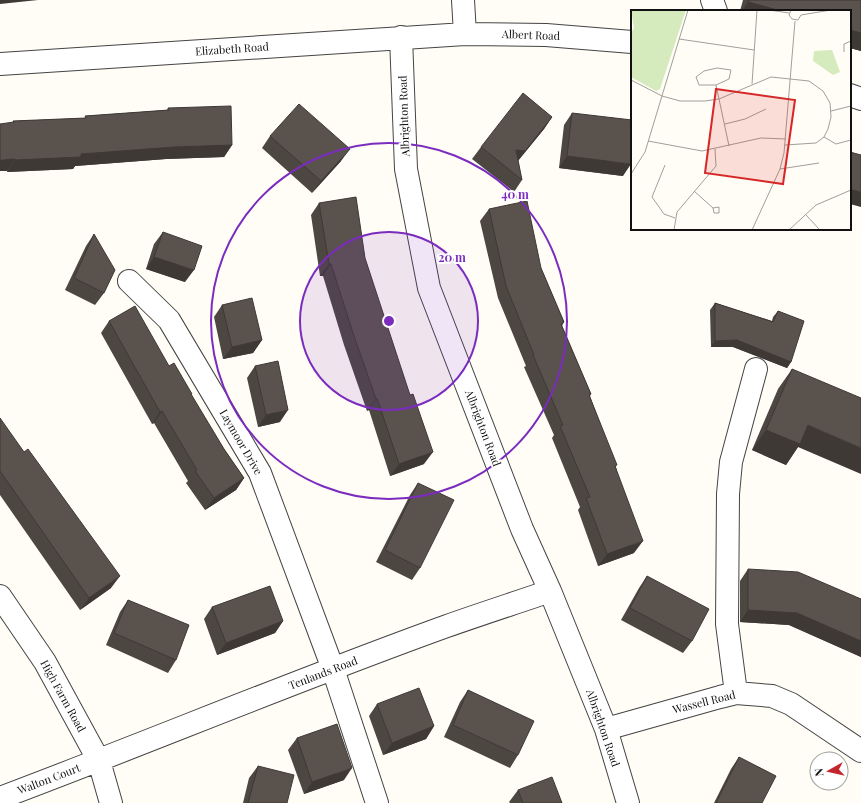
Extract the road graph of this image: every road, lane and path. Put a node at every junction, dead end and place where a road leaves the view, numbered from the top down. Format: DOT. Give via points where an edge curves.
graph roads {
  1 [pos="463,0"];
  2 [pos="712,0"];
  3 [pos="716,10"];
  4 [pos="464,34"];
  5 [pos="401,37"];
  6 [pos="631,42"];
  7 [pos="0,64"];
  8 [pos="851,95"];
  9 [pos="861,98"];
  10 [pos="129,281"];
  11 [pos="756,370"];
  12 [pos="550,591"];
  13 [pos="0,596"];
  14 [pos="333,669"];
  15 [pos="736,693"];
  16 [pos="606,729"];
  17 [pos="861,751"];
  18 [pos="99,761"];
  19 [pos="0,798"];
  20 [pos="111,803"];
  21 [pos="377,803"];
  22 [pos="628,803"];
  1 -- 4 [label="street"];
  2 -- 3 [label="street"];
  4 -- 5 [label="street, Elizabeth Road"];
  4 -- 6 [label="street, Albert Road" via="546,34"];
  5 -- 7 [label="street, Elizabeth Road"];
  5 -- 12 [label="street, Albrighton Road" via="406,169 429,288 522,529"];
  8 -- 9 [label="street"];
  10 -- 14 [label="street, Laymoor Drive" via="169,320 260,473"];
  11 -- 15 [label="street" via="731,462 728,494 727,624"];
  12 -- 14 [label="street, Tenlands Road"];
  12 -- 16 [label="street, Albrighton Road"];
  13 -- 18 [label="street, High Farm Road" via="45,662"];
  14 -- 18 [label="street, Tenlands Road"];
  14 -- 21 [label="street, Laymoor Drive"];
  15 -- 16 [label="street, Wassell Road"];
  15 -- 17 [label="street, Wassell Road" via="772,696 791,704"];
  16 -- 22 [label="street, Albrighton Road"];
  18 -- 19 [label="street, Walton Court"];
  18 -- 20 [label="street, High Farm Road"];
}
